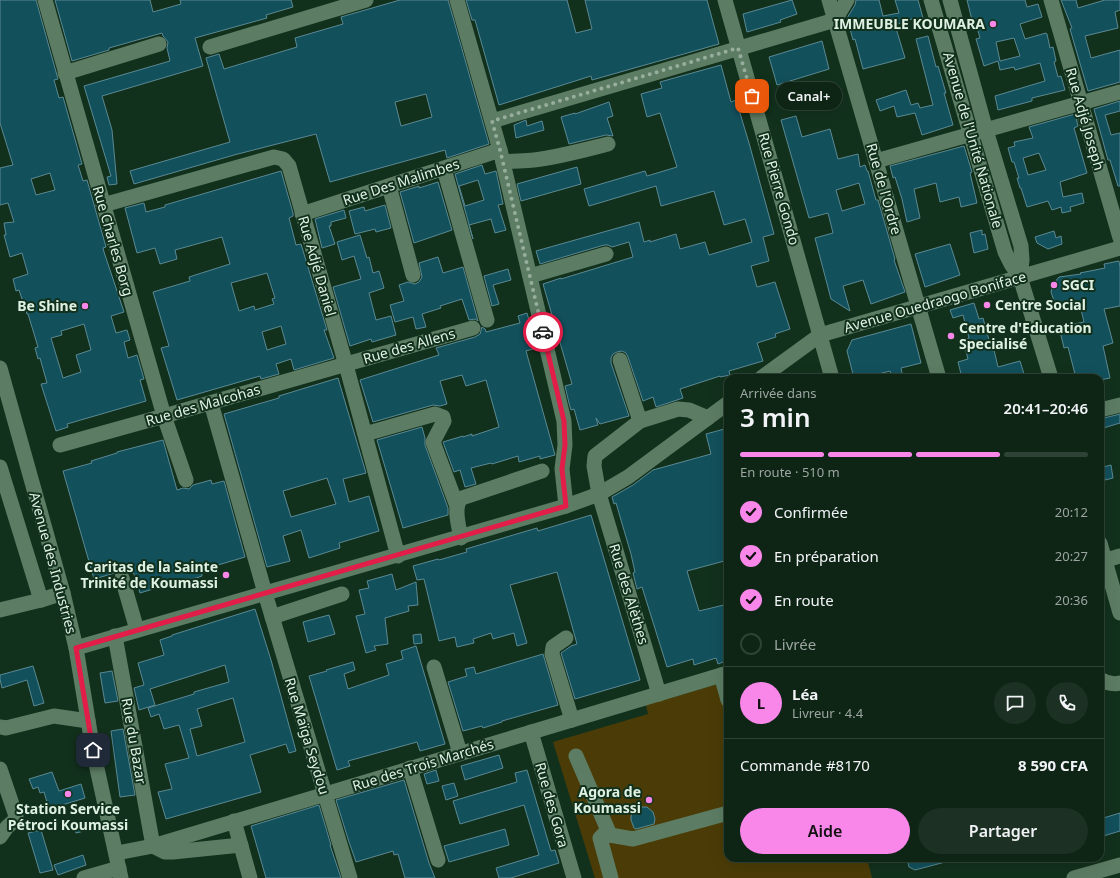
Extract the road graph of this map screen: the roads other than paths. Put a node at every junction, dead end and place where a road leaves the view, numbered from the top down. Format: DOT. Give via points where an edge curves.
graph roads {
  1 [pos="45,0"];
  2 [pos="366,0"];
  3 [pos="457,0"];
  4 [pos="725,0"];
  5 [pos="829,0"];
  6 [pos="847,0"];
  7 [pos="931,0"];
  8 [pos="950,0"];
  9 [pos="1051,0"];
  10 [pos="835,20"];
  11 [pos="159,44"];
  12 [pos="210,47"];
  13 [pos="738,48"];
  14 [pos="65,73"];
  15 [pos="1120,92"];
  16 [pos="1081,103"];
  17 [pos="492,121"];
  18 [pos="986,130"];
  19 [pos="971,134"];
  20 [pos="608,144"];
  21 [pos="501,156"];
  22 [pos="876,161"];
  23 [pos="444,168"];
  24 [pos="389,186"];
  25 [pos="103,205"];
  26 [pos="302,214"];
  27 [pos="1120,238"];
  28 [pos="1120,248"];
  29 [pos="606,254"];
  30 [pos="413,275"];
  31 [pos="530,276"];
  32 [pos="1020,277"];
  33 [pos="918,307"];
  34 [pos="487,320"];
  35 [pos="473,328"];
  36 [pos="820,335"];
  37 [pos="620,360"];
  38 [pos="346,365"];
  39 [pos="0,368"];
  40 [pos="766,374"];
  41 [pos="831,374"];
  42 [pos="938,374"];
  43 [pos="1051,374"];
  44 [pos="211,403"];
  45 [pos="1120,405"];
  46 [pos="724,406"];
  47 [pos="1104,409"];
  48 [pos="164,416"];
  49 [pos="708,418"];
  50 [pos="640,421"];
  51 [pos="365,434"];
  52 [pos="60,445"];
  53 [pos="0,467"];
  54 [pos="542,471"];
  55 [pos="186,480"];
  56 [pos="599,494"];
  57 [pos="456,506"];
  58 [pos="566,506"];
  59 [pos="460,538"];
  60 [pos="398,556"];
  61 [pos="1120,556"];
  62 [pos="1104,560"];
  63 [pos="1104,567"];
  64 [pos="122,578"];
  65 [pos="312,580"];
  66 [pos="63,593"];
  67 [pos="265,593"];
  68 [pos="342,594"];
  69 [pos="41,600"];
  70 [pos="318,602"];
  71 [pos="0,610"];
  72 [pos="1120,613"];
  73 [pos="272,617"];
  74 [pos="136,630"];
  75 [pos="115,636"];
  76 [pos="566,638"];
  77 [pos="76,648"];
  78 [pos="434,667"];
  79 [pos="724,674"];
  80 [pos="1104,682"];
  81 [pos="1120,683"];
  82 [pos="659,694"];
  83 [pos="572,720"];
  84 [pos="88,721"];
  85 [pos="0,727"];
  86 [pos="531,732"];
  87 [pos="460,753"];
  88 [pos="576,756"];
  89 [pos="410,768"];
  90 [pos="0,769"];
  91 [pos="325,794"];
  92 [pos="724,814"];
  93 [pos="234,821"];
  94 [pos="610,835"];
  95 [pos="0,837"];
  96 [pos="241,845"];
  97 [pos="154,846"];
  98 [pos="438,860"];
  99 [pos="1120,864"];
  100 [pos="119,866"];
  101 [pos="84,878"];
  102 [pos="250,878"];
  103 [pos="350,878"];
  104 [pos="574,878"];
  105 [pos="611,878"];
  106 [pos="1074,878"];
  1 -- 14 [label="street, Rue Charles Borg"];
  2 -- 12 [label="street"];
  3 -- 17 [label="street"];
  4 -- 13 [label="street, Rue Pierre Gondo"];
  5 -- 10 [label="street, Rue de l'Ordre"];
  6 -- 10 [label="street"];
  7 -- 19 [label="street, Avenue de l'Unité Nationale"];
  8 -- 18 [label="street, Avenue de l'Unité Nationale"];
  9 -- 16 [label="street, Rue Adjé Joseph"];
  10 -- 13 [label="street"];
  10 -- 22 [label="street, Rue de l'Ordre"];
  11 -- 14 [label="street"];
  13 -- 17 [label="street"];
  13 -- 36 [label="street, Rue Pierre Gondo"];
  14 -- 25 [label="street, Rue Charles Borg"];
  15 -- 16 [label="street"];
  16 -- 18 [label="street"];
  16 -- 27 [label="street, Rue Adjé Joseph"];
  17 -- 21 [label="street"];
  18 -- 19 [label="street"];
  18 -- 32 [label="street, Avenue de l'Unité Nationale" via="1021,246"];
  19 -- 22 [label="street"];
  19 -- 32 [label="street, Avenue de l'Unité Nationale" via="1005,252"];
  20 -- 21 [label="street, Rue Des Malimbes" via="551,158 519,160"];
  21 -- 23 [label="street, Rue Des Malimbes"];
  21 -- 31 [label="street"];
  22 -- 33 [label="street, Rue de l'Ordre"];
  23 -- 24 [label="street, Rue Des Malimbes"];
  23 -- 34 [label="street"];
  24 -- 26 [label="street, Rue Des Malimbes"];
  24 -- 30 [label="street"];
  25 -- 26 [label="street, Rue Adjé Daniel" via="274,157 283,159 289,166"];
  25 -- 48 [label="street, Rue Charles Borg"];
  26 -- 38 [label="street, Rue Adjé Daniel"];
  28 -- 32 [label="street, Avenue Ouedraogo Boniface"];
  29 -- 31 [label="street"];
  31 -- 58 [label="street" via="564,421 562,469"];
  32 -- 33 [label="street, Avenue Ouedraogo Boniface"];
  32 -- 43 [label="street, Avenue de l'Unité Nationale"];
  33 -- 36 [label="street, Avenue Ouedraogo Boniface"];
  33 -- 42 [label="street, Rue de l'Ordre"];
  35 -- 38 [label="street, Rue des Allens"];
  36 -- 40 [label="street, Avenue Ouedraogo Boniface"];
  36 -- 41 [label="street, Rue Pierre Gondo"];
  37 -- 50 [label="street"];
  38 -- 44 [label="street, Rue des Malcohas"];
  38 -- 51 [label="street, Rue Adjé Daniel"];
  39 -- 66 [label="street, Avenue des Industries"];
  44 -- 48 [label="street, Rue des Malcohas"];
  44 -- 67 [label="street, Rue Maïga Seydou"];
  45 -- 47 [label="street"];
  46 -- 49 [label="street"];
  48 -- 52 [label="street, Rue des Malcohas"];
  48 -- 55 [label="street, Rue Charles Borg"];
  49 -- 50 [label="street" via="689,410 678,409"];
  49 -- 56 [label="street" via="628,477"];
  50 -- 56 [label="street, Rue des Alèthes" via="595,456 594,466"];
  51 -- 57 [label="street" via="434,414 443,417 444,421 433,442"];
  51 -- 60 [label="street, Rue Adjé Daniel"];
  53 -- 69 [label="street"];
  54 -- 57 [label="street" via="462,498"];
  56 -- 58 [label="street"];
  56 -- 82 [label="street, Rue des Alèthes"];
  57 -- 59 [label="street"];
  58 -- 59 [label="street"];
  59 -- 60 [label="street"];
  60 -- 65 [label="street"];
  61 -- 62 [label="street"];
  63 -- 72 [label="street"];
  64 -- 74 [label="street"];
  65 -- 67 [label="street"];
  65 -- 70 [label="street"];
  66 -- 69 [label="street"];
  66 -- 77 [label="street, Avenue des Industries"];
  67 -- 73 [label="street, Rue Maïga Seydou"];
  67 -- 74 [label="street"];
  68 -- 70 [label="street"];
  69 -- 71 [label="street"];
  70 -- 73 [label="street"];
  73 -- 91 [label="street, Rue Maïga Seydou"];
  74 -- 75 [label="street"];
  75 -- 77 [label="street"];
  75 -- 97 [label="street, Rue du Bazar"];
  76 -- 83 [label="street" via="553,647 552,654"];
  77 -- 84 [label="street, Avenue des Industries"];
  78 -- 87 [label="street"];
  79 -- 82 [label="street, Rue des Trois Marchés"];
  80 -- 81 [label="street"];
  82 -- 83 [label="street, Rue des Trois Marchés"];
  83 -- 86 [label="street, Rue des Trois Marchés"];
  84 -- 85 [label="street" via="54,716 6,728"];
  84 -- 100 [label="street, Avenue des Industries"];
  86 -- 87 [label="street, Rue des Trois Marchés"];
  86 -- 104 [label="street, Rue des Gora"];
  87 -- 89 [label="street, Rue des Trois Marchés"];
  88 -- 94 [label="street"];
  89 -- 91 [label="street, Rue des Trois Marchés"];
  89 -- 98 [label="street"];
  90 -- 95 [label="street" via="16,816"];
  91 -- 93 [label="street, Rue des Trois Marchés"];
  91 -- 103 [label="street, Rue Maïga Seydou"];
  92 -- 94 [label="street" via="633,839"];
  93 -- 96 [label="street"];
  93 -- 97 [label="street, Rue des Trois Marchés"];
  94 -- 105 [label="street" via="604,834 600,838"];
  96 -- 97 [label="street" via="173,852 165,852"];
  96 -- 102 [label="street"];
  97 -- 100 [label="street, Rue des Trois Marchés"];
  99 -- 106 [label="street"];
  100 -- 101 [label="street, Rue des Trois Marchés"];
}
